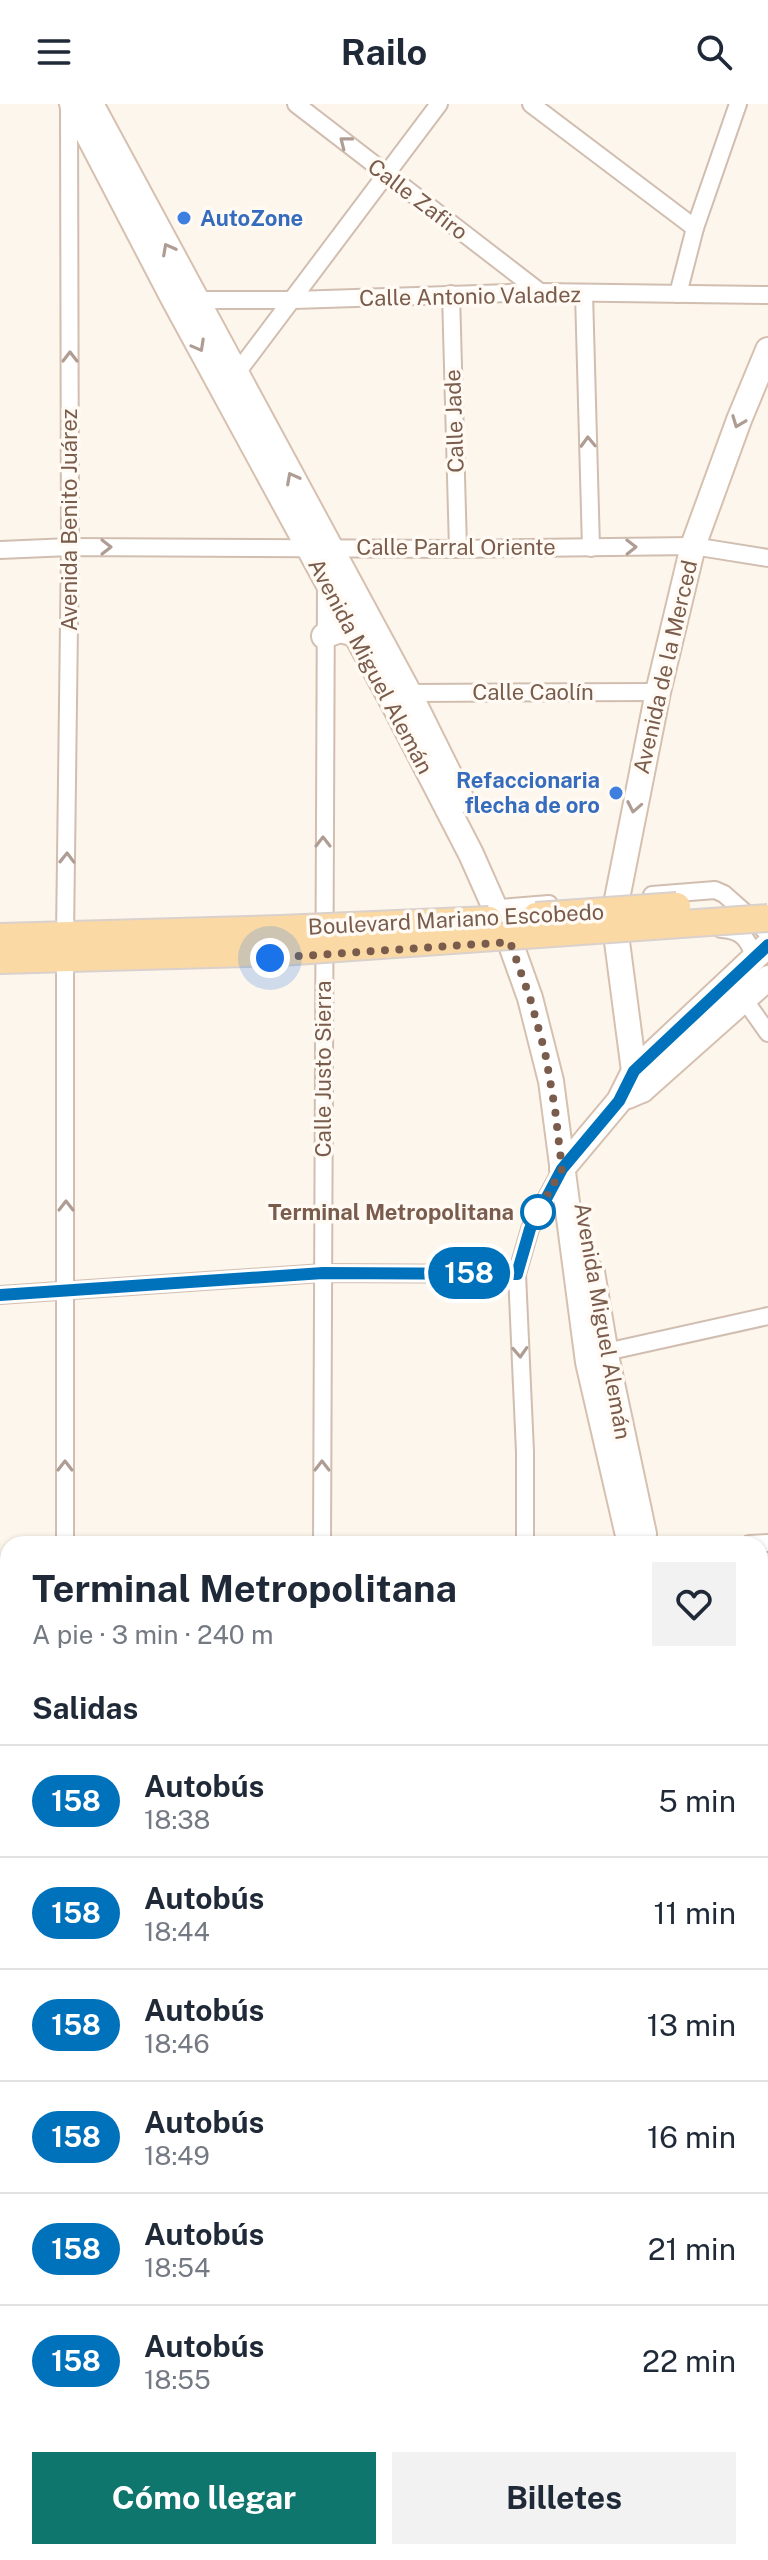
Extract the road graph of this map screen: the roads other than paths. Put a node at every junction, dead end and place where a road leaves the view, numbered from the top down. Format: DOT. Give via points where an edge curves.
graph roads {
  1 [pos="70,104"];
  2 [pos="91,104"];
  3 [pos="296,104"];
  4 [pos="439,104"];
  5 [pos="531,104"];
  6 [pos="738,104"];
  7 [pos="386,175"];
  8 [pos="695,228"];
  9 [pos="540,292"];
  10 [pos="584,293"];
  11 [pos="451,294"];
  12 [pos="678,294"];
  13 [pos="768,295"];
  14 [pos="184,299"];
  15 [pos="294,300"];
  16 [pos="768,350"];
  17 [pos="229,382"];
  18 [pos="693,546"];
  19 [pos="70,547"];
  20 [pos="318,547"];
  21 [pos="591,548"];
  22 [pos="458,549"];
  23 [pos="0,550"];
  24 [pos="768,558"];
  25 [pos="326,582"];
  26 [pos="355,634"];
  27 [pos="324,636"];
  28 [pos="658,692"];
  29 [pos="409,693"];
  30 [pos="617,899"];
  31 [pos="768,901"];
  32 [pos="503,907"];
  33 [pos="768,918"];
  34 [pos="323,920"];
  35 [pos="768,933"];
  36 [pos="616,934"];
  37 [pos="0,937"];
  38 [pos="288,940"];
  39 [pos="518,941"];
  40 [pos="72,950"];
  41 [pos="322,955"];
  42 [pos="0,960"];
  43 [pos="764,960"];
  44 [pos="744,999"];
  45 [pos="768,1033"];
  46 [pos="638,1081"];
  47 [pos="568,1162"];
  48 [pos="323,1273"];
  49 [pos="517,1274"];
  50 [pos="66,1289"];
  51 [pos="0,1295"];
  52 [pos="768,1316"];
  53 [pos="606,1352"];
  54 [pos="65,1536"];
  55 [pos="322,1536"];
  56 [pos="525,1536"];
  57 [pos="628,1536"];
  58 [pos="644,1536"];
  1 -- 14 [label="main road, Avenida Miguel Alemán"];
  19 -- 1 [label="street, Avenida Benito Juárez, one-way"];
  14 -- 2 [label="main road, Avenida Miguel Alemán, one-way"];
  7 -- 3 [label="street, Calle Zafiro, one-way"];
  4 -- 7 [label="street"];
  5 -- 8 [label="street"];
  6 -- 8 [label="street"];
  7 -- 9 [label="street, Calle Zafiro"];
  7 -- 15 [label="street"];
  8 -- 12 [label="street"];
  9 -- 10 [label="street, Calle Antonio Valadez"];
  9 -- 11 [label="street, Calle Antonio Valadez"];
  10 -- 12 [label="street, Calle Antonio Valadez"];
  21 -- 10 [label="street, one-way"];
  11 -- 15 [label="street, Calle Antonio Valadez"];
  11 -- 22 [label="street, Calle Jade"];
  12 -- 13 [label="street, Calle Antonio Valadez"];
  14 -- 15 [label="street, Calle Antonio Valadez"];
  14 -- 17 [label="main road, Avenida Miguel Alemán"];
  15 -- 17 [label="street"];
  16 -- 18 [label="main road, Avenida de la Merced, one-way"];
  17 -- 20 [label="main road, Avenida Miguel Alemán"];
  21 -- 18 [label="street, Calle Parral Oriente, one-way"];
  18 -- 24 [label="street, Calle Parral Oriente"];
  18 -- 28 [label="main road, Avenida de la Merced"];
  19 -- 20 [label="street, Calle Parral Oriente, one-way"];
  19 -- 23 [label="street, Calle Parral Oriente"];
  40 -- 19 [label="street, Avenida Benito Juárez, one-way"];
  20 -- 22 [label="street, Calle Parral Oriente"];
  20 -- 25 [label="main road, Avenida Miguel Alemán"];
  20 -- 29 [label="main road, Avenida Miguel Alemán"];
  21 -- 22 [label="street, Calle Parral Oriente"];
  25 -- 26 [label="main road, Avenida Miguel Alemán"];
  25 -- 27 [label="street, Calle Justo Sierra"];
  26 -- 27 [label="main road" via="340,630"];
  26 -- 32 [label="main road, Avenida Miguel Alemán"];
  34 -- 27 [label="street, Calle Justo Sierra, one-way"];
  28 -- 29 [label="street, Calle Caolín"];
  28 -- 30 [label="main road, Avenida de la Merced, one-way"];
  29 -- 32 [label="main road, Avenida Miguel Alemán" via="484,844"];
  30 -- 32 [label="street"];
  30 -- 35 [label="street" via="715,890"];
  30 -- 36 [label="main road, Avenida de la Merced"];
  31 -- 38 [label="main road, Boulevard Mariano Escobedo, bridge" via="611,909"];
  32 -- 34 [label="street"];
  32 -- 39 [label="main road, Avenida Miguel Alemán"];
  33 -- 38 [label="main road, Boulevard Mariano Escobedo, bridge"];
  34 -- 38 [label="street"];
  34 -- 41 [label="street, Calle Justo Sierra"];
  36 -- 39 [label="street"];
  36 -- 43 [label="street" via="727,929 747,938"];
  36 -- 46 [label="main road, Avenida de la Merced"];
  37 -- 40 [label="main road, Boulevard Mariano Escobedo"];
  38 -- 40 [label="main road, Boulevard Mariano Escobedo"];
  38 -- 41 [label="street"];
  39 -- 41 [label="street"];
  39 -- 47 [label="main road, Avenida Miguel Alemán"];
  40 -- 42 [label="main road, Boulevard Mariano Escobedo"];
  50 -- 40 [label="street, Avenida Benito Juárez, one-way"];
  41 -- 48 [label="street, Calle Justo Sierra"];
  43 -- 44 [label="main road"];
  43 -- 46 [label="main road"];
  44 -- 45 [label="street"];
  44 -- 46 [label="main road"];
  46 -- 47 [label="main road"];
  47 -- 49 [label="street" via="530,1229"];
  47 -- 53 [label="main road, Avenida Miguel Alemán"];
  47 -- 57 [label="main road, Avenida Miguel Alemán" via="588,1362"];
  48 -- 49 [label="street"];
  48 -- 50 [label="street"];
  55 -- 48 [label="street, Calle Justo Sierra, one-way"];
  49 -- 56 [label="street, one-way"];
  50 -- 51 [label="street"];
  54 -- 50 [label="street, Avenida Benito Juárez, one-way"];
  52 -- 53 [label="street"];
  53 -- 58 [label="main road, Avenida Miguel Alemán"];
}
